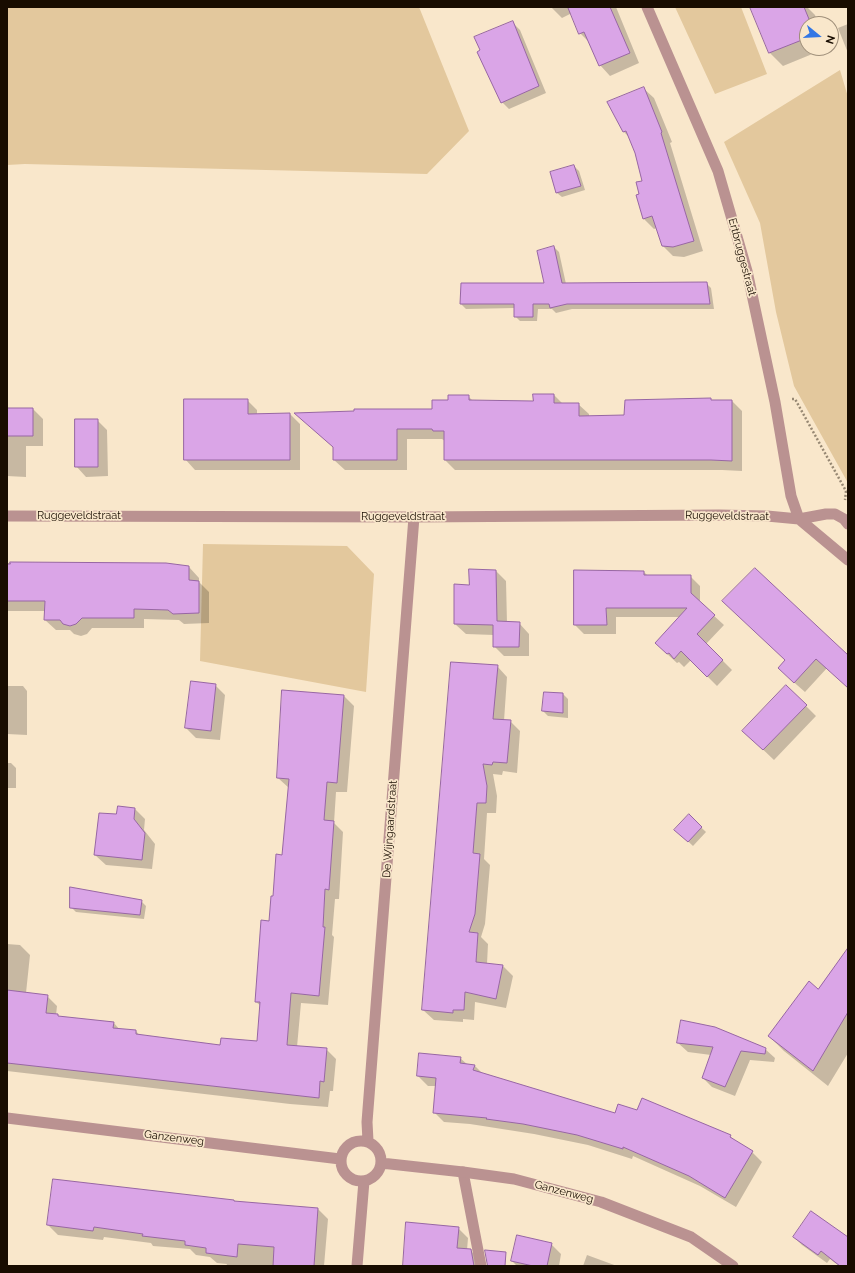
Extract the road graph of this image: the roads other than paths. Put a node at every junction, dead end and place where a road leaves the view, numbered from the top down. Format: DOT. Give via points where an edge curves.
graph roads {
  1 [pos="647,7"];
  2 [pos="7,516"];
  3 [pos="414,517"];
  4 [pos="799,519"];
  5 [pos="846,521"];
  6 [pos="848,560"];
  7 [pos="7,1118"];
  8 [pos="368,1141"];
  9 [pos="340,1159"];
  10 [pos="381,1163"];
  11 [pos="463,1172"];
  12 [pos="364,1181"];
  13 [pos="357,1266"];
  14 [pos="481,1266"];
  15 [pos="733,1266"];
  1 -- 4 [label="street, Ertbruggestraat" via="718,171 747,271 775,402 791,496"];
  2 -- 3 [label="street, Ruggeveldstraat"];
  3 -- 4 [label="street, Ruggeveldstraat" via="719,515"];
  3 -- 8 [label="street, De Wijngaardstraat" via="367,1122"];
  4 -- 5 [label="street" via="835,514"];
  4 -- 6 [label="street"];
  7 -- 9 [label="street, Ganzenweg"];
  8 -- 9 [label="street" via="357,1140 350,1143"];
  8 -- 10 [label="street" via="378,1149"];
  9 -- 12 [label="street" via="344,1173 349,1178"];
  10 -- 11 [label="street, Ganzenweg"];
  10 -- 12 [label="street" via="376,1174"];
  11 -- 14 [label="street"];
  11 -- 15 [label="street, Ganzenweg" via="514,1179 601,1202 692,1237"];
  12 -- 13 [label="street"];
}
